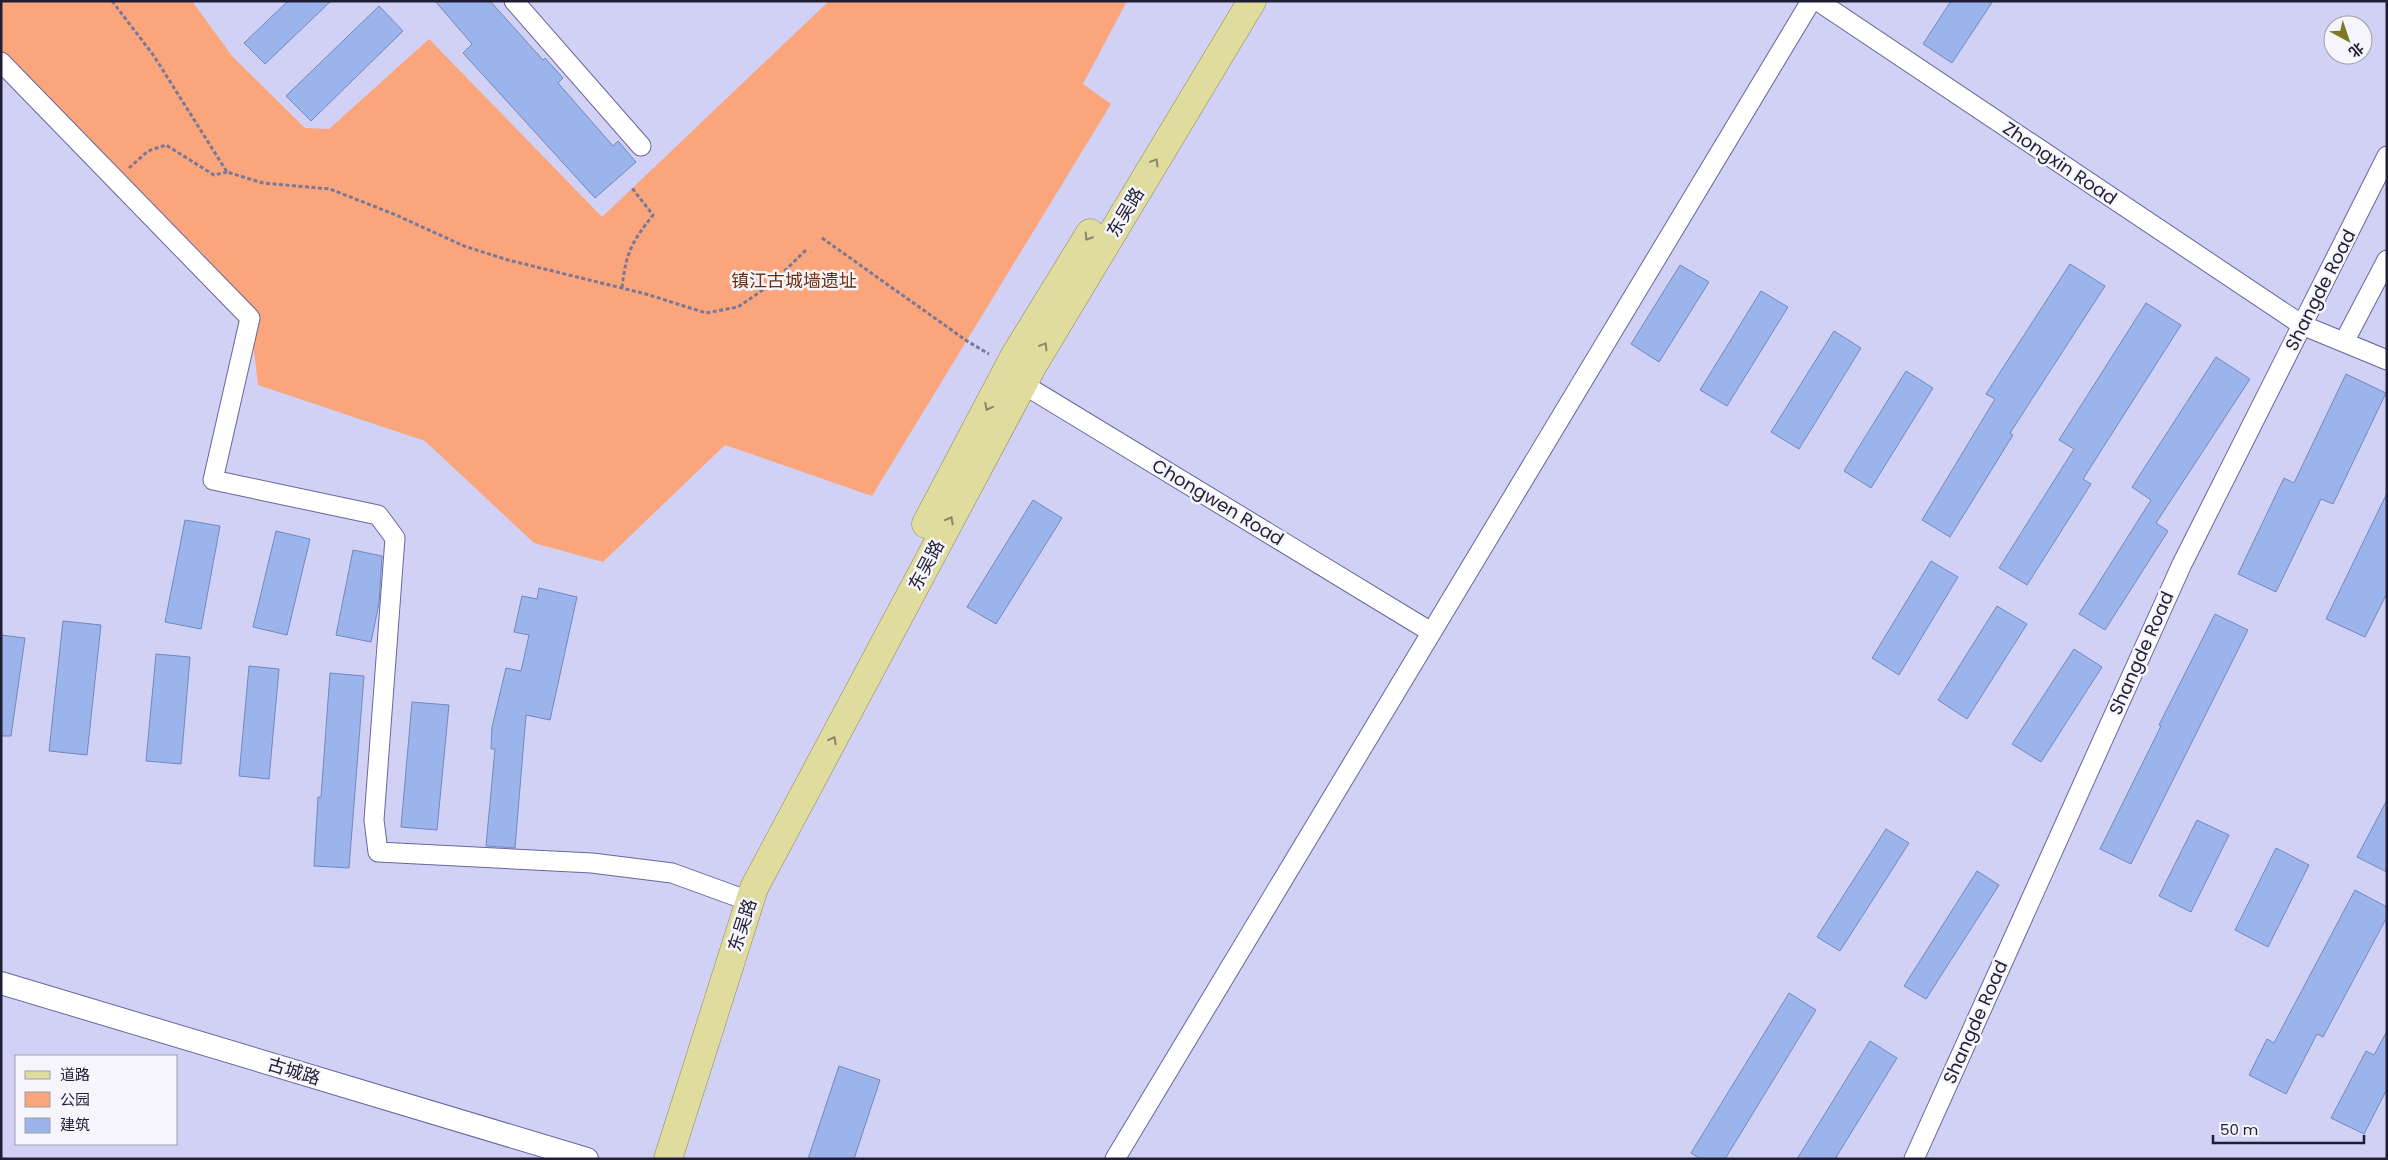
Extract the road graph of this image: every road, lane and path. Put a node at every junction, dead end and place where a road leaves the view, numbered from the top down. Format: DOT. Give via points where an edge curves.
graph roads {
  1 [pos="112,1"];
  2 [pos="514,1"];
  3 [pos="1232,1"];
  4 [pos="1252,1"];
  5 [pos="1811,1"];
  6 [pos="1818,1"];
  7 [pos="1,62"];
  8 [pos="641,146"];
  9 [pos="2387,156"];
  10 [pos="227,172"];
  11 [pos="116,180"];
  12 [pos="632,188"];
  13 [pos="822,238"];
  14 [pos="806,250"];
  15 [pos="2387,260"];
  16 [pos="622,288"];
  17 [pos="2302,325"];
  18 [pos="967,341"];
  19 [pos="2344,342"];
  20 [pos="2387,360"];
  21 [pos="1014,379"];
  22 [pos="1431,632"];
  23 [pos="742,899"];
  24 [pos="1,983"];
  25 [pos="588,1159"];
  26 [pos="651,1159"];
  27 [pos="668,1159"];
  28 [pos="1115,1159"];
  29 [pos="1914,1159"];
  1 -- 10 [label="path" via="154,56"];
  2 -- 8 [label="street"];
  3 -- 21 [label="main road, 东吴路, one-way"];
  21 -- 4 [label="main road, 东吴路, one-way"];
  5 -- 22 [label="street"];
  6 -- 17 [label="street, Zhongxin Road"];
  7 -- 11 [label="street"];
  9 -- 17 [label="street, Shangde Road"];
  10 -- 11 [label="path" via="214,175 166,146 148,150"];
  10 -- 16 [label="path" via="264,183 330,189 464,246"];
  11 -- 23 [label="street" via="250,318 213,480 378,515 395,538 374,820 378,852 592,863 672,873"];
  12 -- 16 [label="path" via="653,215 635,238 626,259"];
  13 -- 18 [label="path"];
  14 -- 16 [label="path" via="770,285 738,307 706,313"];
  15 -- 19 [label="street"];
  17 -- 19 [label="street, Zhongxin Road"];
  17 -- 29 [label="street, Shangde Road" via="2182,564"];
  19 -- 20 [label="street, Zhongxin Road"];
  21 -- 22 [label="street, Chongwen Road"];
  21 -- 23 [label="main road, 东吴路" via="738,882"];
  22 -- 28 [label="street"];
  23 -- 26 [label="main road, 东吴路"];
  23 -- 27 [label="main road, 东吴路"];
  24 -- 25 [label="street, 古城路"];
}
